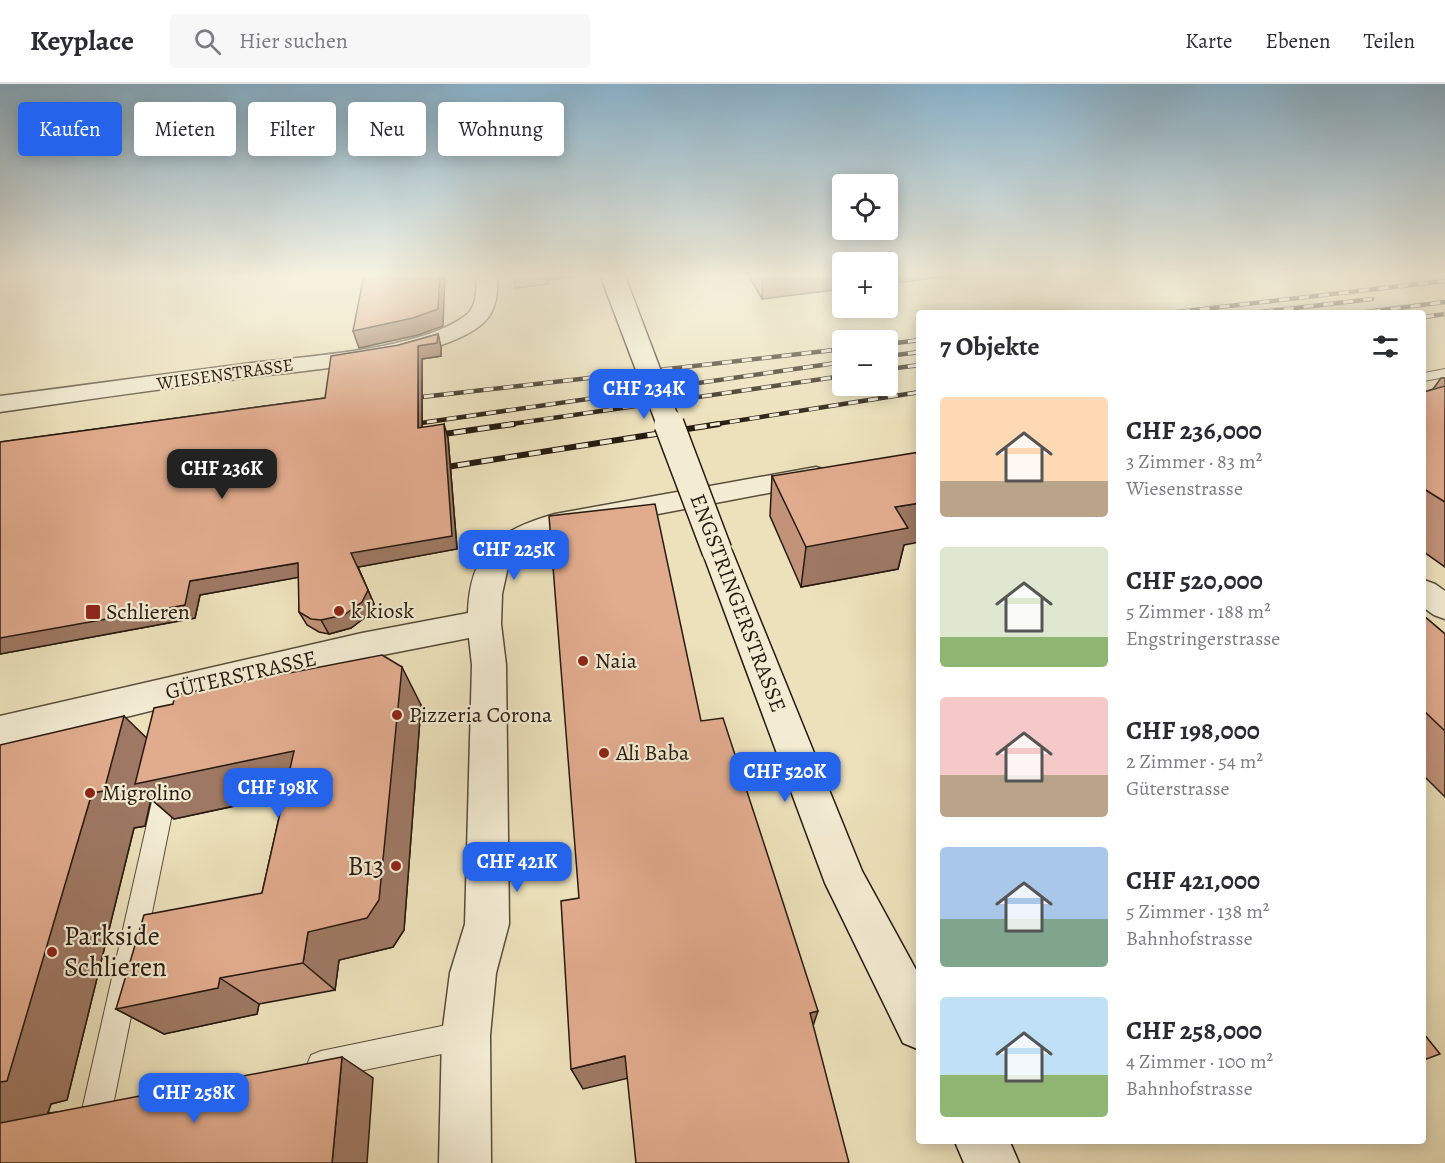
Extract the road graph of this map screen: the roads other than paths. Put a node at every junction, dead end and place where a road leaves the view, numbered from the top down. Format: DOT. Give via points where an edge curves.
graph roads {
  1 [pos="467,324"];
  2 [pos="631,324"];
  3 [pos="1445,373"];
  4 [pos="1426,376"];
  5 [pos="0,404"];
  6 [pos="838,472"];
  7 [pos="1426,593"];
  8 [pos="1445,607"];
  9 [pos="484,623"];
  10 [pos="0,732"];
  11 [pos="172,758"];
  12 [pos="916,1018"];
  13 [pos="466,1035"];
  14 [pos="295,1070"];
  15 [pos="97,1110"];
  16 [pos="973,1144"];
  17 [pos="982,1144"];
  18 [pos="465,1163"];
  19 [pos="980,1163"];
  20 [pos="993,1163"];
  1 -- 5 [label="street, WIESENSTRASSE" via="447,335 374,353"];
  2 -- 12 [label="street, ENGSTRINGERSTRASSE, bridge" via="846,883"];
  3 -- 4 [label="lane"];
  6 -- 9 [label="street" via="576,519 535,530 499,556 491,575"];
  7 -- 8 [label="street"];
  9 -- 10 [label="street, GÜTERSTRASSE" via="428,632 185,702"];
  9 -- 13 [label="street" via="489,665 486,924 473,973"];
  11 -- 15 [label="lane"];
  13 -- 14 [label="lane"];
  13 -- 18 [label="street"];
  16 -- 19 [label="street"];
  17 -- 20 [label="street"];
}
